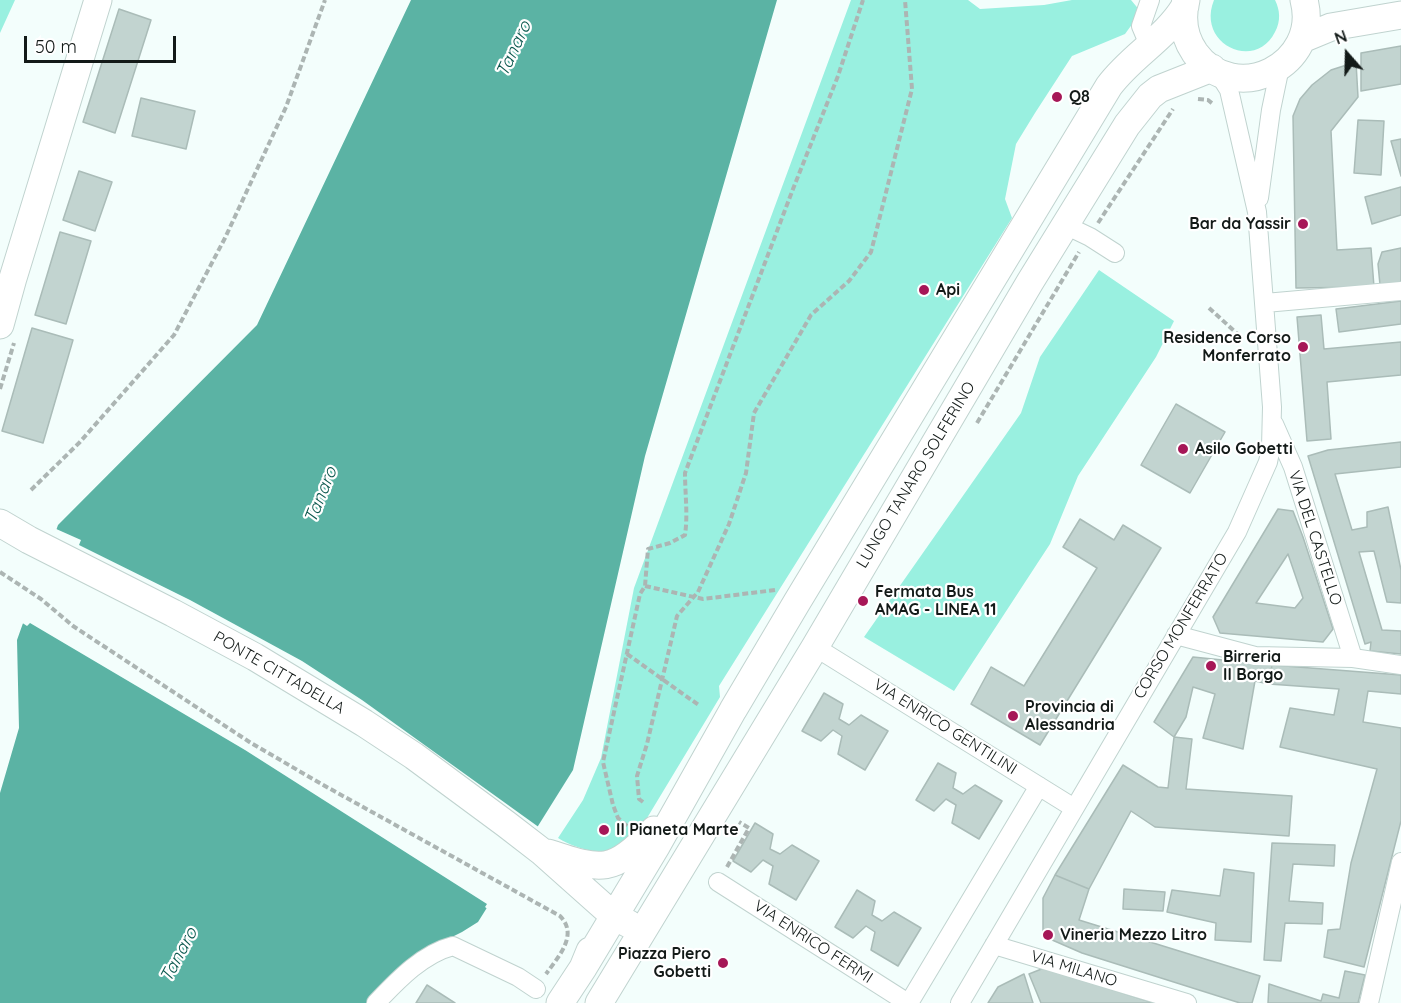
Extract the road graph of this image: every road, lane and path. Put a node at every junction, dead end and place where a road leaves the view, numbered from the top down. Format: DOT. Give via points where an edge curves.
graph roads {
  1 [pos="98,0"];
  2 [pos="325,0"];
  3 [pos="863,0"];
  4 [pos="905,0"];
  5 [pos="1150,0"];
  6 [pos="1304,0"];
  7 [pos="1185,3"];
  8 [pos="1401,15"];
  9 [pos="1302,39"];
  10 [pos="1149,45"];
  11 [pos="1280,67"];
  12 [pos="1214,70"];
  13 [pos="1189,98"];
  14 [pos="1177,104"];
  15 [pos="1214,105"];
  16 [pos="1257,212"];
  17 [pos="1065,225"];
  18 [pos="1090,237"];
  19 [pos="1115,253"];
  20 [pos="1401,291"];
  21 [pos="1265,303"];
  22 [pos="1209,308"];
  23 [pos="0,325"];
  24 [pos="1242,338"];
  25 [pos="1272,419"];
  26 [pos="975,425"];
  27 [pos="31,490"];
  28 [pos="4,526"];
  29 [pos="0,572"];
  30 [pos="645,586"];
  31 [pos="775,590"];
  32 [pos="693,598"];
  33 [pos="1176,635"];
  34 [pos="815,647"];
  35 [pos="627,654"];
  36 [pos="1353,658"];
  37 [pos="1401,665"];
  38 [pos="663,679"];
  39 [pos="700,706"];
  40 [pos="698,771"];
  41 [pos="1039,786"];
  42 [pos="644,802"];
  43 [pos="1074,808"];
  44 [pos="739,822"];
  45 [pos="629,827"];
  46 [pos="1401,862"];
  47 [pos="569,869"];
  48 [pos="722,875"];
  49 [pos="618,909"];
  50 [pos="647,924"];
  51 [pos="994,945"];
  52 [pos="583,968"];
  53 [pos="536,989"];
  54 [pos="376,1003"];
  55 [pos="560,1003"];
  56 [pos="599,1003"];
  57 [pos="909,1003"];
  58 [pos="960,1003"];
  59 [pos="1187,1003"];
  60 [pos="1369,1003"];
  1 -- 23 [label="main road"];
  2 -- 27 [label="path" via="286,107 225,238 174,335 81,442"];
  3 -- 30 [label="path" via="838,76 686,473 685,535 648,549"];
  4 -- 32 [label="path" via="912,89 871,252 849,281 811,315 754,413 743,483 729,524"];
  5 -- 10 [label="street" via="1141,26"];
  6 -- 9 [label="main road" via="1306,21"];
  7 -- 10 [label="main road" via="1171,25"];
  7 -- 12 [label="main road" via="1184,24 1189,41"];
  8 -- 9 [label="main road" via="1331,27"];
  9 -- 11 [label="main road"];
  10 -- 40 [label="main road" via="1117,75 1091,115"];
  11 -- 12 [label="main road" via="1246,78"];
  11 -- 16 [label="street, CORSO MONFERRATO"];
  12 -- 16 [label="street, CORSO MONFERRATO" via="1229,90"];
  12 -- 17 [label="main road, LUNGO TANARO SOLFERINO" via="1169,84 1150,96 1127,125"];
  13 -- 15 [label="path" via="1208,100"];
  14 -- 18 [label="path"];
  16 -- 21 [label="street, CORSO MONFERRATO"];
  17 -- 18 [label="street"];
  17 -- 34 [label="main road, LUNGO TANARO SOLFERINO"];
  18 -- 19 [label="street"];
  18 -- 26 [label="path"];
  20 -- 21 [label="street"];
  21 -- 25 [label="street, CORSO MONFERRATO"];
  22 -- 24 [label="path"];
  25 -- 33 [label="street, CORSO MONFERRATO" via="1268,462 1250,506"];
  25 -- 36 [label="street, VIA DEL CASTELLO" via="1293,467"];
  28 -- 47 [label="main road, PONTE CITTADELLA" via="290,677 414,756"];
  29 -- 53 [label="path" via="73,626 251,743 560,916 569,930 566,943"];
  30 -- 32 [label="path"];
  30 -- 35 [label="path"];
  31 -- 32 [label="path"];
  32 -- 38 [label="path" via="677,616"];
  33 -- 36 [label="street" via="1256,656"];
  33 -- 43 [label="street, CORSO MONFERRATO"];
  34 -- 41 [label="street, VIA ENRICO GENTILINI"];
  34 -- 50 [label="main road, LUNGO TANARO SOLFERINO"];
  35 -- 38 [label="path"];
  35 -- 45 [label="path" via="603,762 618,818"];
  36 -- 37 [label="street"];
  38 -- 39 [label="path"];
  38 -- 42 [label="path" via="637,776 639,799"];
  40 -- 47 [label="main road" via="669,812 631,854 616,862"];
  40 -- 49 [label="main road"];
  41 -- 43 [label="street, VIA ENRICO GENTILINI"];
  41 -- 57 [label="street"];
  43 -- 51 [label="street, CORSO MONFERRATO"];
  44 -- 48 [label="path" via="749,828"];
  46 -- 60 [label="street"];
  47 -- 49 [label="main road"];
  47 -- 52 [label="main road" via="574,887 587,901 597,923"];
  48 -- 57 [label="street, VIA ENRICO FERMI"];
  49 -- 50 [label="main road"];
  49 -- 52 [label="main road"];
  50 -- 56 [label="main road, LUNGO TANARO SOLFERINO"];
  51 -- 58 [label="street, CORSO MONFERRATO"];
  51 -- 59 [label="street, VIA MILANO"];
  52 -- 55 [label="main road"];
  53 -- 54 [label="street" via="453,946 441,949 402,976"];
}
